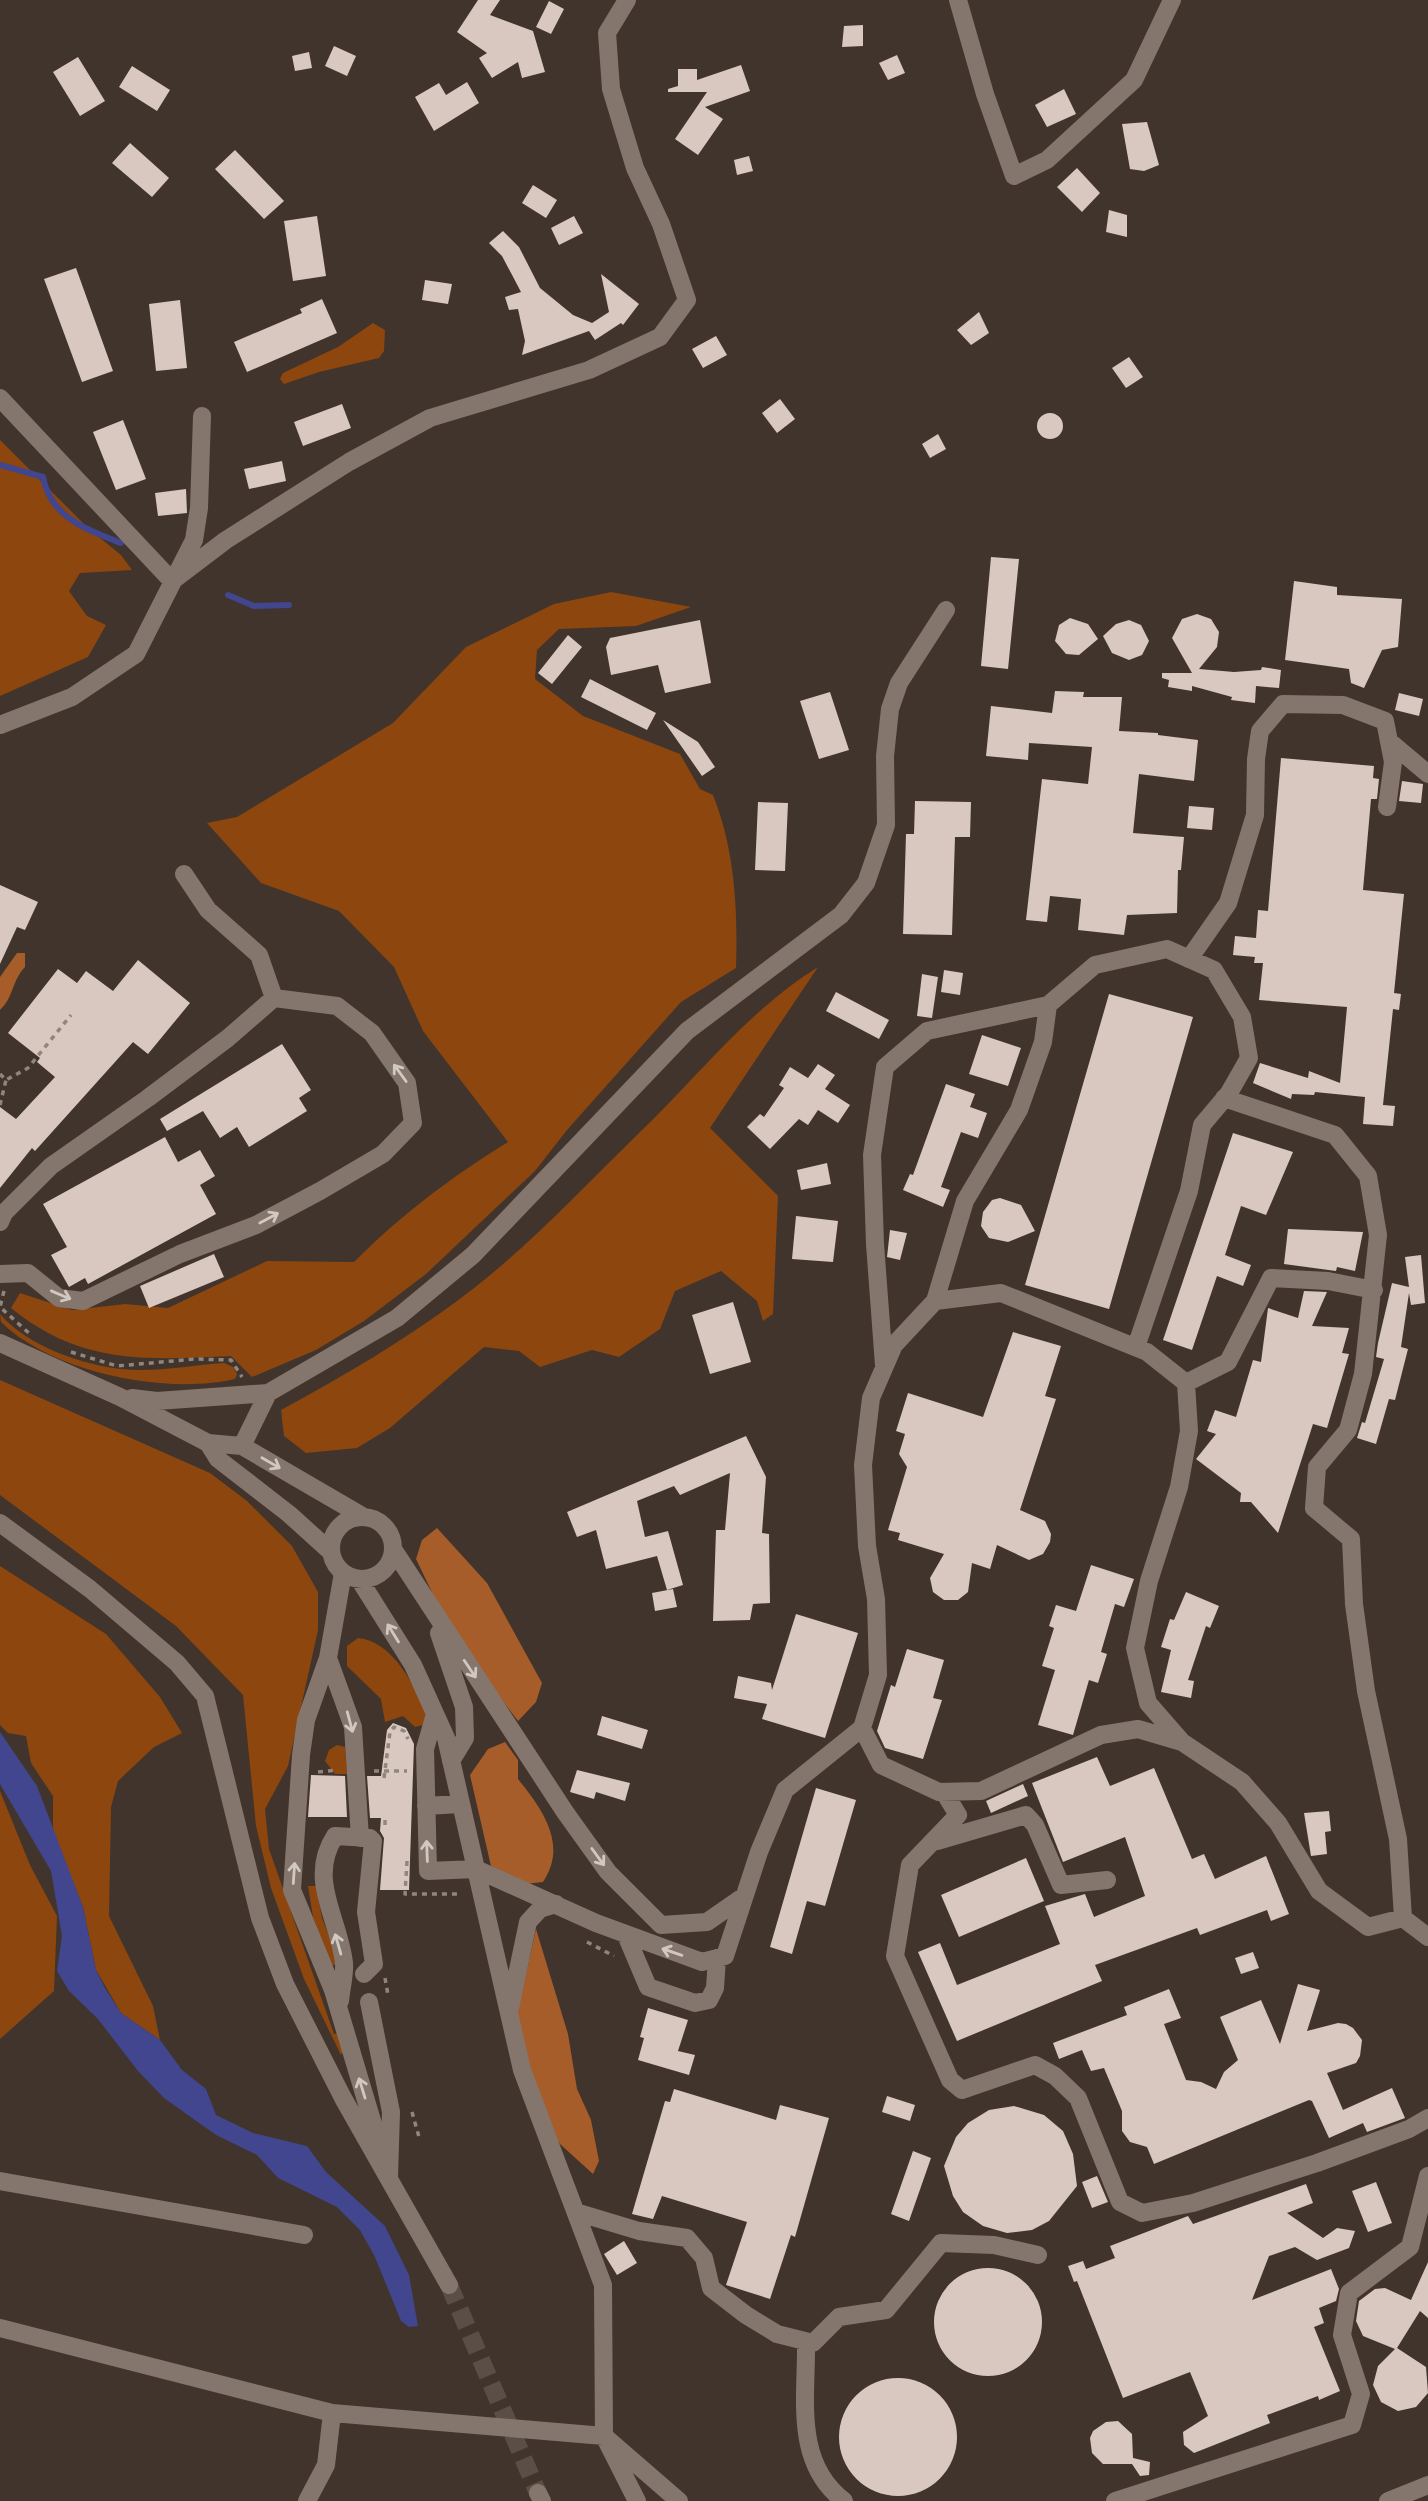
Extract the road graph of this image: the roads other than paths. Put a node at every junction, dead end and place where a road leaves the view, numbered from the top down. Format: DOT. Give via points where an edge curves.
graph roads {
  1 [pos="627,0"];
  2 [pos="958,0"];
  3 [pos="1172,0"];
  4 [pos="0,398"];
  5 [pos="202,416"];
  6 [pos="172,581"];
  7 [pos="946,610"];
  8 [pos="0,725"];
  9 [pos="1389,741"];
  10 [pos="1428,774"];
  11 [pos="1387,807"];
  12 [pos="184,874"];
  13 [pos="1189,959"];
  14 [pos="274,998"];
  15 [pos="1048,1004"];
  16 [pos="1224,1098"];
  17 [pos="0,1222"];
  18 [pos="2,1281"];
  19 [pos="1374,1290"];
  20 [pos="935,1301"];
  21 [pos="0,1343"];
  22 [pos="1136,1347"];
  23 [pos="884,1368"];
  24 [pos="1186,1383"];
  25 [pos="268,1392"];
  26 [pos="120,1397"];
  27 [pos="208,1443"];
  28 [pos="242,1446"];
  29 [pos="364,1517"];
  30 [pos="0,1523"];
  31 [pos="393,1549"];
  32 [pos="330,1551"];
  33 [pos="351,1576"];
  34 [pos="412,1580"];
  35 [pos="328,1658"];
  36 [pos="435,1714"];
  37 [pos="862,1728"];
  38 [pos="1182,1742"];
  39 [pos="451,1761"];
  40 [pos="425,1763"];
  41 [pos="944,1792"];
  42 [pos="459,1804"];
  43 [pos="426,1806"];
  44 [pos="360,1838"];
  45 [pos="931,1843"];
  46 [pos="476,1869"];
  47 [pos="1107,1880"];
  48 [pos="743,1897"];
  49 [pos="556,1905"];
  50 [pos="1403,1918"];
  51 [pos="626,1936"];
  52 [pos="1428,1937"];
  53 [pos="718,1958"];
  54 [pos="364,1975"];
  55 [pos="369,2002"];
  56 [pos="340,2012"];
  57 [pos="509,2012"];
  58 [pos="1428,2118"];
  59 [pos="1428,2176"];
  60 [pos="389,2177"];
  61 [pos="0,2181"];
  62 [pos="576,2212"];
  63 [pos="304,2235"];
  64 [pos="1038,2255"];
  65 [pos="449,2286"];
  66 [pos="0,2328"];
  67 [pos="806,2341"];
  68 [pos="332,2413"];
  69 [pos="604,2436"];
  70 [pos="1428,2485"];
  71 [pos="307,2501"];
  72 [pos="637,2501"];
  73 [pos="679,2501"];
  74 [pos="844,2501"];
  75 [pos="1115,2501"];
  76 [pos="1388,2501"];
  1 -- 6 [label="street" via="607,33 611,89 635,169 661,224 687,300 660,337 589,370 430,418 349,462 226,540"];
  2 -- 3 [label="street" via="1014,176 1047,160 1134,80"];
  4 -- 6 [label="street"];
  5 -- 6 [label="street" via="194,540"];
  6 -- 8 [label="street" via="136,654 72,697"];
  7 -- 25 [label="street" via="899,683 890,709 886,825 866,883 841,915 687,1031 473,1255 397,1318"];
  9 -- 10 [label="street"];
  9 -- 11 [label="street" via="1393,762"];
  9 -- 13 [label="street" via="1385,721 1343,705 1283,704 1260,730 1255,815 1228,903"];
  12 -- 14 [label="street" via="208,909 259,954"];
  13 -- 15 [label="street" via="1167,949 1095,965"];
  13 -- 16 [label="street" via="1214,970 1242,1017 1250,1058"];
  14 -- 17 [label="street" via="159,1091 51,1166"];
  18 -- 14 [label="street, one-way" via="28,1273 59,1298 83,1301 180,1254 256,1225 383,1154 413,1123 407,1083 372,1033 337,1006"];
  15 -- 20 [label="street" via="1043,1042 1018,1110 964,1201"];
  15 -- 23 [label="street" via="927,1031 885,1067 872,1155"];
  16 -- 19 [label="street" via="1335,1135 1368,1176 1378,1235"];
  16 -- 22 [label="street" via="1202,1125 1189,1191"];
  19 -- 24 [label="street" via="1328,1281 1271,1278 1227,1362"];
  19 -- 50 [label="street" via="1363,1374 1348,1430 1317,1467 1314,1508 1351,1539 1354,1604 1366,1691 1398,1839"];
  20 -- 22 [label="street" via="1001,1293"];
  20 -- 23 [label="street" via="894,1345"];
  21 -- 26 [label="street"];
  22 -- 24 [label="street"];
  23 -- 37 [label="street" via="871,1398 863,1465 878,1675"];
  24 -- 38 [label="street" via="1189,1431 1179,1487 1135,1648 1148,1703"];
  25 -- 26 [label="street" via="158,1401"];
  25 -- 28 [label="street"];
  26 -- 27 [label="street"];
  27 -- 28 [label="street"];
  27 -- 32 [label="street" via="218,1459"];
  28 -- 29 [label="street, one-way"];
  29 -- 31 [label="street" via="387,1529"];
  29 -- 32 [label="street" via="341,1524"];
  30 -- 60 [label="street" via="90,1589 177,1663 205,1696 260,1918 285,1984"];
  31 -- 33 [label="street" via="378,1575"];
  31 -- 34 [label="street"];
  32 -- 33 [label="street" via="333,1561"];
  33 -- 35 [label="street"];
  36 -- 33 [label="street, one-way" via="413,1665"];
  34 -- 39 [label="street" via="436,1626 464,1707 465,1738"];
  34 -- 48 [label="street, one-way" via="608,1872 661,1925 707,1922"];
  35 -- 44 [label="street, one-way" via="353,1727"];
  56 -- 35 [label="street, one-way" via="292,1890 302,1744"];
  36 -- 39 [label="street"];
  36 -- 40 [label="street"];
  37 -- 41 [label="street" via="881,1765"];
  37 -- 48 [label="street" via="785,1790"];
  38 -- 41 [label="street" via="1138,1729 1101,1735 981,1791"];
  38 -- 50 [label="street" via="1242,1782 1278,1824 1320,1891 1367,1927"];
  39 -- 40 [label="street"];
  39 -- 42 [label="street"];
  40 -- 43 [label="street"];
  41 -- 45 [label="street" via="958,1815"];
  42 -- 43 [label="street"];
  42 -- 46 [label="street"];
  46 -- 43 [label="street, one-way" via="428,1871"];
  44 -- 54 [label="street" via="373,1842 366,1912 373,1964"];
  56 -- 44 [label="street, one-way" via="344,1963 322,1880 326,1850 335,1836"];
  45 -- 47 [label="street" via="1027,1815 1061,1885"];
  45 -- 58 [label="street" via="910,1865 895,1956 950,2080 962,2090 1035,2065 1055,2076 1078,2098 1120,2202 1142,2213 1193,2203 1317,2163"];
  46 -- 49 [label="street"];
  46 -- 57 [label="street"];
  48 -- 53 [label="street" via="725,1956"];
  49 -- 51 [label="street"];
  49 -- 57 [label="street" via="540,1909 528,1922"];
  50 -- 52 [label="street"];
  53 -- 51 [label="street, one-way" via="702,1962"];
  51 -- 53 [label="street" via="648,1987 674,1998 695,2003 709,2000"];
  55 -- 60 [label="street" via="391,2112"];
  60 -- 56 [label="street, one-way"];
  57 -- 62 [label="street" via="522,2070"];
  59 -- 75 [label="street" via="1410,2248 1349,2292 1342,2335 1361,2394 1352,2425"];
  60 -- 65 [label="street"];
  61 -- 63 [label="street"];
  62 -- 67 [label="street" via="639,2231 687,2238 704,2258 711,2288 778,2334"];
  62 -- 69 [label="street" via="603,2285"];
  64 -- 67 [label="street" via="994,2245 941,2243 886,2310 839,2318 813,2343"];
  66 -- 68 [label="street"];
  67 -- 74 [label="street" via="804,2420 811,2456 831,2491"];
  68 -- 69 [label="street"];
  68 -- 71 [label="street" via="326,2465"];
  69 -- 72 [label="street"];
  69 -- 73 [label="street"];
  70 -- 76 [label="street"];
}
